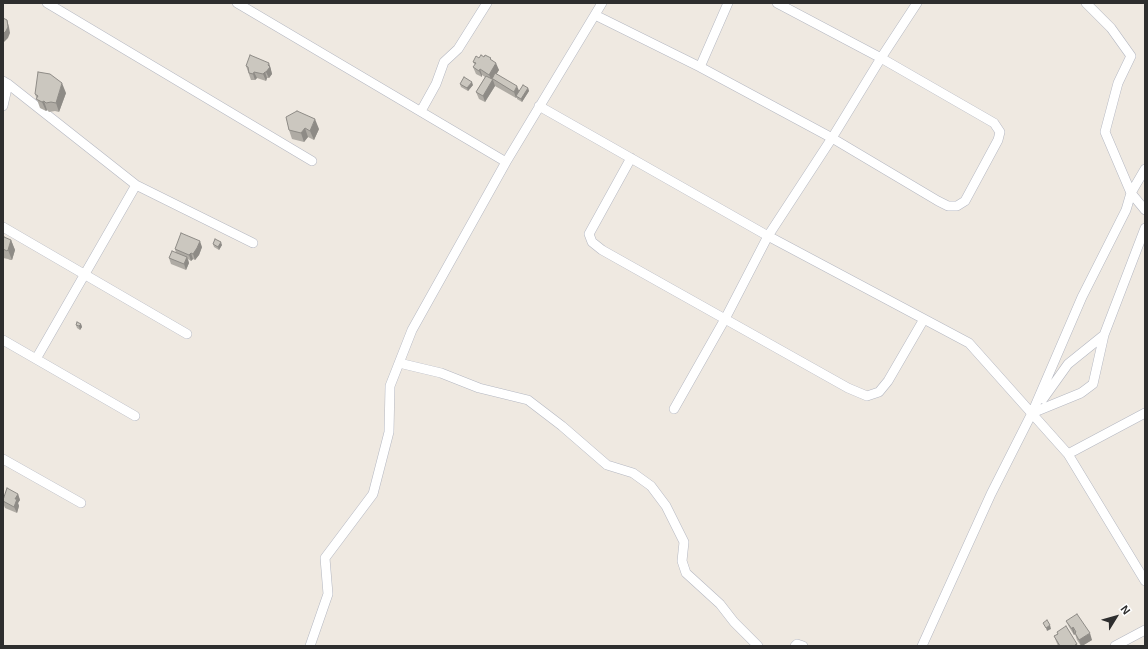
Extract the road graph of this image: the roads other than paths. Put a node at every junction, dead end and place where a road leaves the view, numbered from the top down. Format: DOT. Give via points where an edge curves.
graph roads {
  1 [pos="47,3"];
  2 [pos="237,3"];
  3 [pos="487,3"];
  4 [pos="602,3"];
  5 [pos="728,3"];
  6 [pos="776,3"];
  7 [pos="917,3"];
  8 [pos="1086,3"];
  9 [pos="595,15"];
  10 [pos="881,58"];
  11 [pos="700,67"];
  12 [pos="5,83"];
  13 [pos="3,106"];
  14 [pos="539,106"];
  15 [pos="421,112"];
  16 [pos="832,138"];
  17 [pos="631,158"];
  18 [pos="312,161"];
  19 [pos="506,162"];
  20 [pos="1145,170"];
  21 [pos="136,185"];
  22 [pos="1131,193"];
  23 [pos="1145,210"];
  24 [pos="3,227"];
  25 [pos="1145,228"];
  26 [pos="768,236"];
  27 [pos="253,243"];
  28 [pos="85,275"];
  29 [pos="725,319"];
  30 [pos="924,319"];
  31 [pos="187,334"];
  32 [pos="1104,335"];
  33 [pos="3,340"];
  34 [pos="36,359"];
  35 [pos="399,363"];
  36 [pos="674,409"];
  37 [pos="1032,413"];
  38 [pos="1145,413"];
  39 [pos="135,416"];
  40 [pos="1068,454"];
  41 [pos="3,459"];
  42 [pos="81,503"];
  43 [pos="1145,581"];
  44 [pos="1145,630"];
  45 [pos="310,646"];
  46 [pos="758,646"];
  47 [pos="795,646"];
  48 [pos="803,646"];
  49 [pos="922,646"];
  50 [pos="1116,646"];
  1 -- 18 [label="street"];
  2 -- 15 [label="street"];
  3 -- 15 [label="street" via="458,49 444,62"];
  4 -- 9 [label="street"];
  5 -- 11 [label="street"];
  6 -- 10 [label="street"];
  7 -- 10 [label="street"];
  8 -- 22 [label="street" via="1111,28 1131,56 1118,83 1105,132"];
  9 -- 11 [label="street"];
  9 -- 14 [label="street"];
  10 -- 16 [label="street"];
  10 -- 16 [label="street" via="994,123 1000,132 965,201 957,206 948,206"];
  11 -- 16 [label="street"];
  12 -- 13 [label="street"];
  12 -- 21 [label="street"];
  14 -- 17 [label="street"];
  14 -- 19 [label="street"];
  15 -- 19 [label="street"];
  16 -- 26 [label="street"];
  17 -- 26 [label="street"];
  17 -- 29 [label="street" via="589,234 592,242"];
  19 -- 35 [label="street" via="412,330"];
  20 -- 22 [label="street"];
  21 -- 27 [label="street"];
  21 -- 28 [label="street"];
  22 -- 23 [label="street"];
  22 -- 37 [label="street" via="1126,210 1082,298"];
  24 -- 28 [label="street"];
  25 -- 32 [label="street"];
  26 -- 29 [label="street"];
  26 -- 30 [label="street"];
  28 -- 31 [label="street"];
  28 -- 34 [label="street"];
  29 -- 30 [label="street" via="848,388 867,396 879,392 888,380"];
  29 -- 36 [label="street"];
  30 -- 37 [label="street" via="969,343"];
  32 -- 37 [label="street" via="1068,364"];
  32 -- 37 [label="street" via="1093,384 1081,393"];
  33 -- 34 [label="street"];
  34 -- 39 [label="street"];
  35 -- 45 [label="street" via="390,386 389,432 373,494 325,558 328,594"];
  35 -- 46 [label="street" via="528,400 607,465 633,473 651,486 666,506 684,542 682,561 686,573 720,604"];
  37 -- 40 [label="street"];
  37 -- 49 [label="street" via="990,494"];
  38 -- 40 [label="street"];
  40 -- 43 [label="street"];
  41 -- 42 [label="street"];
  44 -- 50 [label="street"];
  47 -- 48 [label="street"];
}
